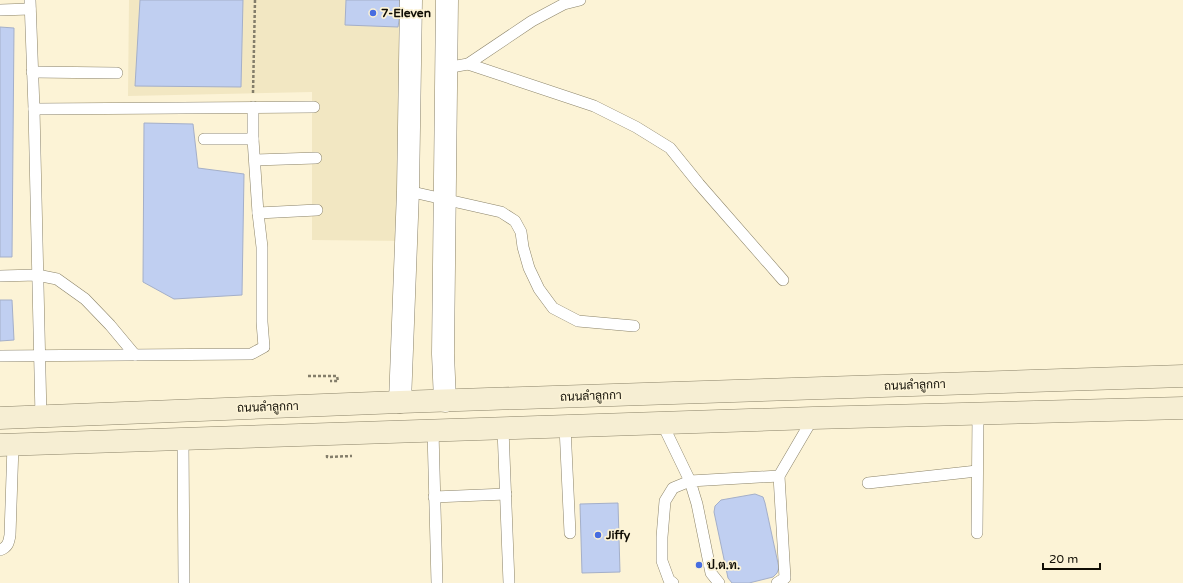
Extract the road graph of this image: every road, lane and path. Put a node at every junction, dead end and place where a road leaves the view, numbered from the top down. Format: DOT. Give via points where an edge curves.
graph roads {
  1 [pos="255,0"];
  2 [pos="411,0"];
  3 [pos="448,0"];
  4 [pos="580,0"];
  5 [pos="30,5"];
  6 [pos="0,10"];
  7 [pos="468,64"];
  8 [pos="446,68"];
  9 [pos="32,72"];
  10 [pos="117,73"];
  11 [pos="253,107"];
  12 [pos="314,107"];
  13 [pos="34,109"];
  14 [pos="204,138"];
  15 [pos="253,139"];
  16 [pos="316,158"];
  17 [pos="255,160"];
  18 [pos="408,190"];
  19 [pos="444,198"];
  20 [pos="317,210"];
  21 [pos="258,213"];
  22 [pos="37,275"];
  23 [pos="0,276"];
  24 [pos="783,280"];
  25 [pos="634,326"];
  26 [pos="136,355"];
  27 [pos="0,356"];
  28 [pos="40,356"];
  29 [pos="308,376"];
  30 [pos="1183,376"];
  31 [pos="330,381"];
  32 [pos="445,401"];
  33 [pos="400,402"];
  34 [pos="1183,408"];
  35 [pos="978,414"];
  36 [pos="41,417"];
  37 [pos="0,418"];
  38 [pos="813,418"];
  39 [pos="662,423"];
  40 [pos="565,427"];
  41 [pos="503,429"];
  42 [pos="433,431"];
  43 [pos="183,439"];
  44 [pos="7,445"];
  45 [pos="352,456"];
  46 [pos="327,457"];
  47 [pos="977,471"];
  48 [pos="779,476"];
  49 [pos="690,481"];
  50 [pos="868,484"];
  51 [pos="506,494"];
  52 [pos="434,497"];
  53 [pos="570,533"];
  54 [pos="977,533"];
  55 [pos="0,550"];
  56 [pos="783,581"];
  57 [pos="184,583"];
  58 [pos="437,583"];
  59 [pos="509,583"];
  60 [pos="673,583"];
  61 [pos="719,583"];
  1 -- 11 [label="path"];
  2 -- 18 [label="street"];
  3 -- 8 [label="street"];
  4 -- 7 [label="lane" via="564,4 532,21"];
  5 -- 6 [label="lane"];
  5 -- 9 [label="lane"];
  7 -- 8 [label="lane"];
  7 -- 24 [label="lane" via="594,106 670,148"];
  8 -- 19 [label="street"];
  9 -- 10 [label="lane"];
  9 -- 13 [label="lane"];
  11 -- 12 [label="lane"];
  11 -- 13 [label="lane"];
  11 -- 15 [label="lane"];
  13 -- 22 [label="lane"];
  14 -- 15 [label="lane"];
  15 -- 17 [label="lane"];
  16 -- 17 [label="lane"];
  17 -- 21 [label="lane"];
  18 -- 19 [label="lane"];
  18 -- 33 [label="street"];
  19 -- 25 [label="lane" via="501,212 515,221 521,232 529,268 539,289 553,308 578,320"];
  19 -- 32 [label="street"];
  20 -- 21 [label="lane"];
  21 -- 26 [label="lane" via="262,247 264,348 250,354"];
  22 -- 23 [label="lane"];
  22 -- 26 [label="lane" via="57,279 85,299"];
  22 -- 28 [label="lane"];
  26 -- 28 [label="lane"];
  27 -- 28 [label="lane"];
  28 -- 36 [label="lane"];
  29 -- 31 [label="path" via="338,376 338,381"];
  30 -- 32 [label="main road, ถนนลำลูกกา"];
  32 -- 33 [label="main road, ถนนลำลูกกา"];
  33 -- 36 [label="main road, ถนนลำลูกกา"];
  34 -- 35 [label="main road"];
  35 -- 38 [label="main road"];
  35 -- 47 [label="lane"];
  36 -- 37 [label="main road, ถนนลำลูกกา"];
  38 -- 39 [label="main road"];
  38 -- 48 [label="lane"];
  39 -- 40 [label="main road"];
  39 -- 49 [label="lane"];
  40 -- 41 [label="main road"];
  40 -- 53 [label="lane"];
  41 -- 42 [label="main road"];
  41 -- 51 [label="lane"];
  42 -- 43 [label="main road"];
  42 -- 52 [label="lane"];
  43 -- 44 [label="main road"];
  43 -- 57 [label="lane"];
  44 -- 55 [label="lane" via="10,534 9,543"];
  45 -- 46 [label="path"];
  47 -- 50 [label="lane"];
  47 -- 54 [label="lane"];
  48 -- 49 [label="lane"];
  48 -- 56 [label="lane"];
  49 -- 60 [label="lane" via="673,488 665,501 662,561 669,580"];
  49 -- 61 [label="lane" via="710,573"];
  51 -- 52 [label="lane"];
  51 -- 59 [label="lane"];
  52 -- 58 [label="lane"];
}
